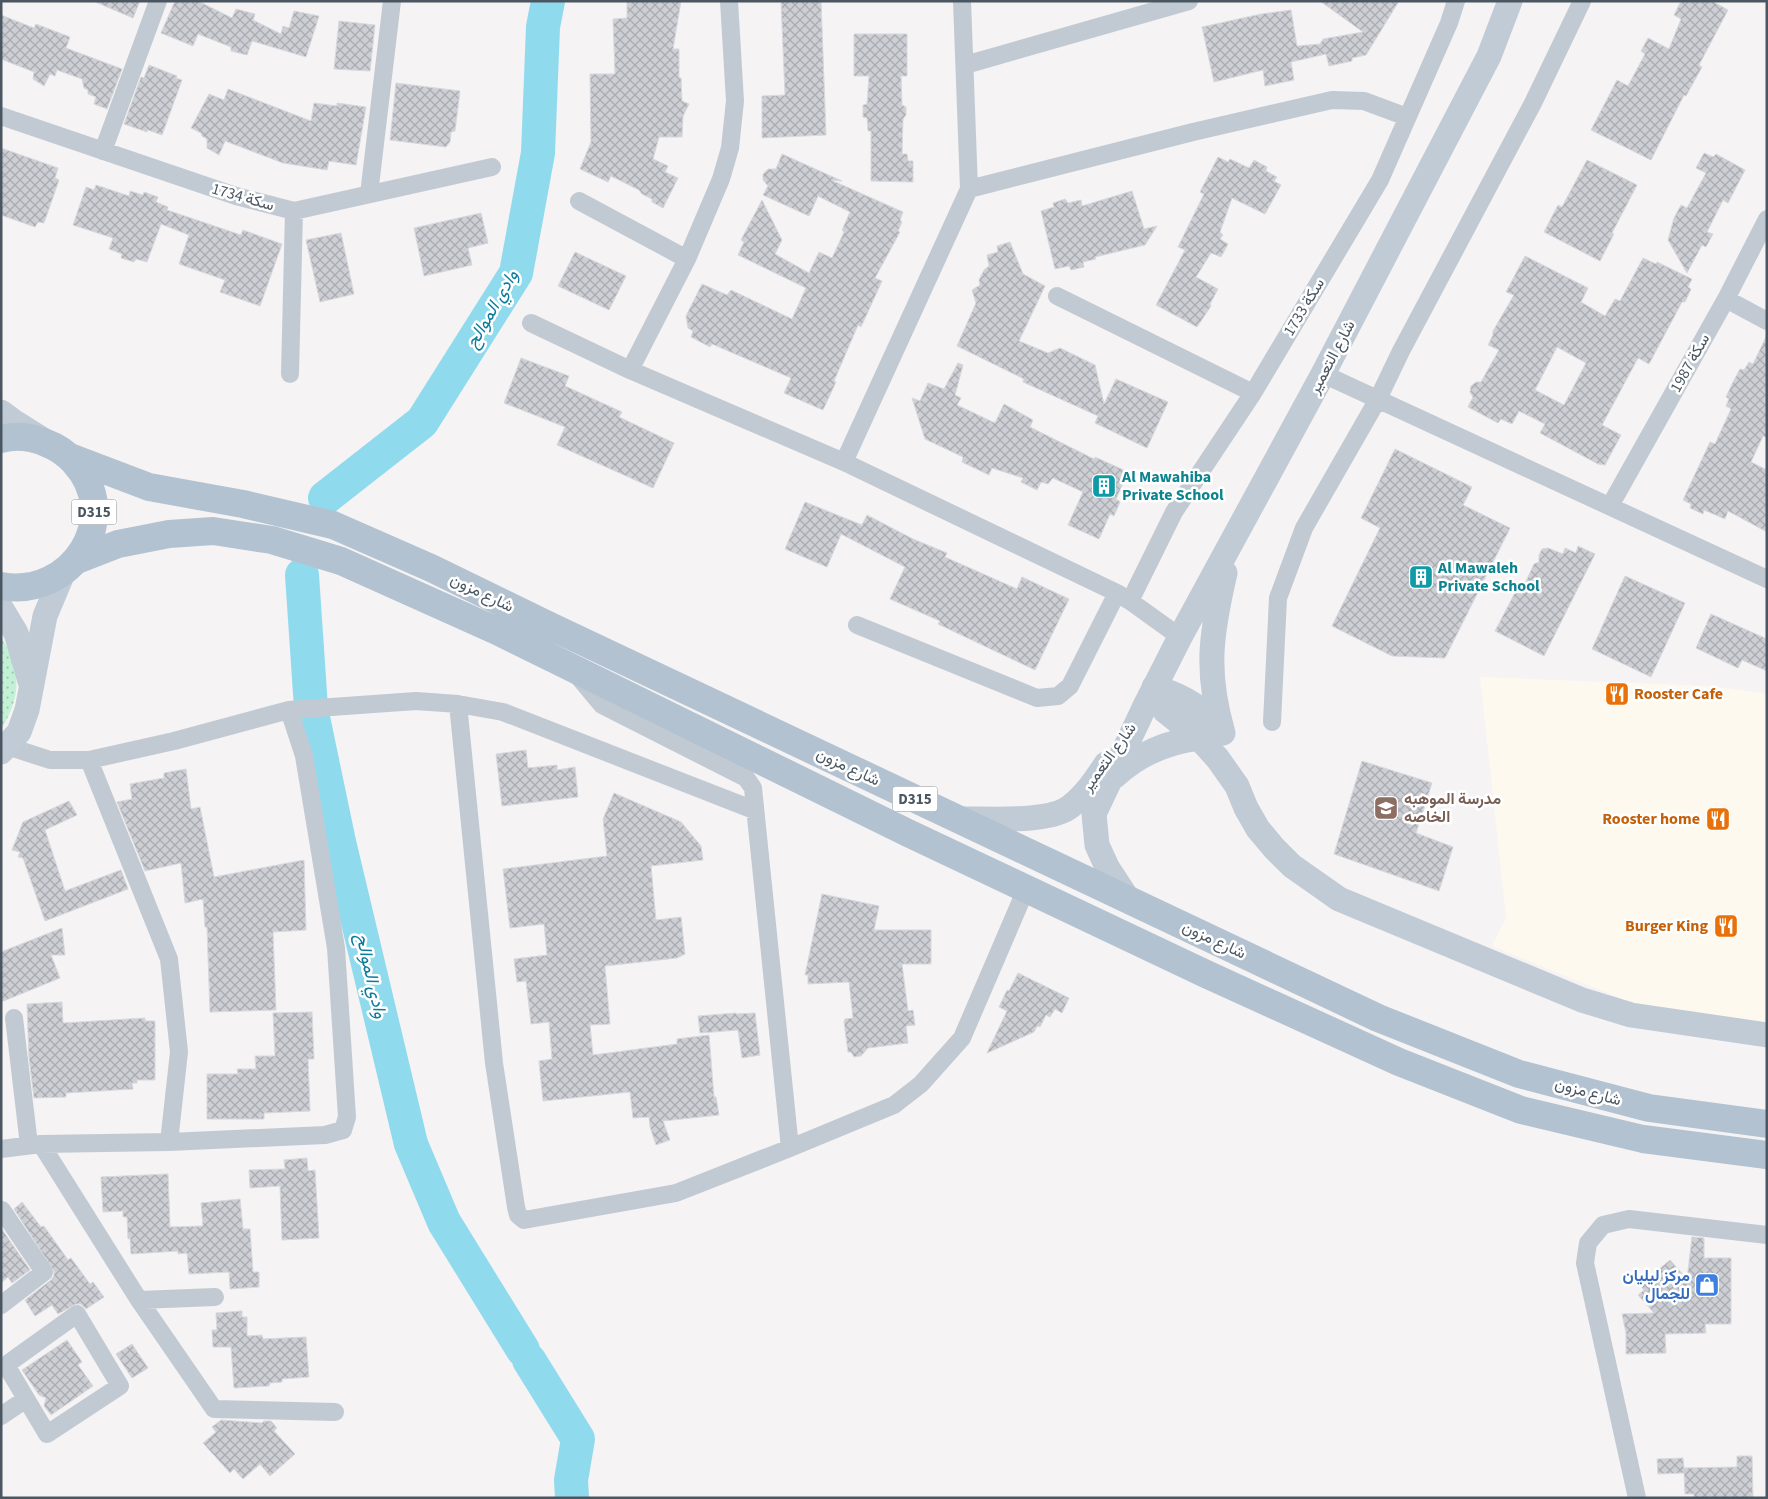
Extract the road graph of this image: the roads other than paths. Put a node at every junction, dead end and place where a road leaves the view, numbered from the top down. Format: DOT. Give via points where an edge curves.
graph roads {
  1 [pos="158,1"];
  2 [pos="392,1"];
  3 [pos="729,1"];
  4 [pos="962,1"];
  5 [pos="1189,1"];
  6 [pos="1456,1"];
  7 [pos="1510,1"];
  8 [pos="1582,1"];
  9 [pos="965,65"];
  10 [pos="1,116"];
  11 [pos="1407,117"];
  12 [pos="103,151"];
  13 [pos="492,167"];
  14 [pos="969,189"];
  15 [pos="369,194"];
  16 [pos="579,201"];
  17 [pos="294,211"];
  18 [pos="1767,219"];
  19 [pos="687,259"];
  20 [pos="1057,296"];
  21 [pos="1726,299"];
  22 [pos="1767,321"];
  23 [pos="531,323"];
  24 [pos="630,370"];
  25 [pos="290,374"];
  26 [pos="1323,374"];
  27 [pos="1253,393"];
  28 [pos="1378,399"];
  29 [pos="1,412"];
  30 [pos="1,439"];
  31 [pos="59,450"];
  32 [pos="844,462"];
  33 [pos="1610,506"];
  34 [pos="1231,545"];
  35 [pos="70,566"];
  36 [pos="1767,578"];
  37 [pos="1,586"];
  38 [pos="1123,597"];
  39 [pos="1,608"];
  40 [pos="857,625"];
  41 [pos="1180,636"];
  42 [pos="571,667"];
  43 [pos="32,688"];
  44 [pos="1149,698"];
  45 [pos="458,704"];
  46 [pos="289,710"];
  47 [pos="1272,722"];
  48 [pos="1223,732"];
  49 [pos="1199,738"];
  50 [pos="4,749"];
  51 [pos="89,760"];
  52 [pos="1111,779"];
  53 [pos="1237,786"];
  54 [pos="754,810"];
  55 [pos="957,819"];
  56 [pos="1026,889"];
  57 [pos="1128,900"];
  58 [pos="14,1018"];
  59 [pos="1767,1035"];
  60 [pos="1767,1124"];
  61 [pos="170,1142"];
  62 [pos="35,1144"];
  63 [pos="790,1148"];
  64 [pos="1,1149"];
  65 [pos="1767,1155"];
  66 [pos="2,1210"];
  67 [pos="1767,1236"];
  68 [pos="215,1297"];
  69 [pos="139,1300"];
  70 [pos="1,1305"];
  71 [pos="26,1399"];
  72 [pos="335,1412"];
  73 [pos="1,1416"];
  74 [pos="1637,1498"];
  1 -- 12 [label="street"];
  2 -- 15 [label="street"];
  3 -- 19 [label="street" via="735,101 730,148 722,179"];
  4 -- 9 [label="street"];
  5 -- 9 [label="street"];
  6 -- 11 [label="street, سكة 1733"];
  7 -- 26 [label="main road, شارع التعمير" via="1489,56"];
  8 -- 28 [label="street" via="1533,103"];
  9 -- 14 [label="street"];
  10 -- 12 [label="street, سكة 1734"];
  11 -- 14 [label="street" via="1364,101 1332,100"];
  11 -- 27 [label="street, سكة 1733" via="1380,180"];
  12 -- 17 [label="street, سكة 1734" via="236,196"];
  13 -- 15 [label="street, سكة 1734"];
  14 -- 32 [label="street"];
  15 -- 17 [label="street, سكة 1734"];
  16 -- 19 [label="street"];
  17 -- 25 [label="street"];
  18 -- 21 [label="street, سكة 1987"];
  19 -- 24 [label="street"];
  20 -- 27 [label="street"];
  21 -- 22 [label="street"];
  21 -- 33 [label="street, سكة 1987"];
  23 -- 24 [label="street"];
  24 -- 32 [label="street"];
  26 -- 28 [label="street"];
  26 -- 34 [label="main road, شارع التعمير"];
  27 -- 38 [label="street, سكة 1733" via="1174,512"];
  28 -- 33 [label="street"];
  28 -- 47 [label="street" via="1304,528 1278,598"];
  29 -- 31 [label="main road"];
  30 -- 31 [label="main road, D315" via="35,439"];
  31 -- 35 [label="main road, D315" via="79,468 92,493 94,507 85,548"];
  31 -- 55 [label="main road, شارع مزون / D315" via="149,487 333,524 432,568"];
  32 -- 38 [label="street"];
  33 -- 36 [label="street"];
  34 -- 41 [label="main road, شارع التعمير"];
  34 -- 48 [label="main road" via="1211,649 1213,691"];
  35 -- 37 [label="main road, D315" via="38,585"];
  35 -- 42 [label="main road, شارع مزون / D315" via="118,544 168,534 213,531 272,540 341,561"];
  35 -- 43 [label="main road" via="45,616"];
  38 -- 40 [label="street, سكة 1733" via="1070,686 1058,696 1037,698"];
  38 -- 41 [label="street"];
  39 -- 43 [label="main road" via="16,633"];
  41 -- 44 [label="main road, شارع التعمير"];
  42 -- 54 [label="street" via="602,704 746,778 753,788"];
  42 -- 56 [label="main road, شارع مزون / D315"];
  43 -- 50 [label="main road" via="19,732"];
  44 -- 48 [label="main road" via="1170,692 1198,707"];
  44 -- 49 [label="main road"];
  44 -- 52 [label="main road, شارع التعمير"];
  44 -- 55 [label="main road, شارع التعمير" via="1091,786 1070,807 1041,816"];
  45 -- 46 [label="street" via="416,701"];
  45 -- 54 [label="street" via="503,712"];
  45 -- 63 [label="street" via="494,1062 518,1215 524,1220 676,1193"];
  46 -- 51 [label="street"];
  46 -- 61 [label="street" via="304,756 336,948 348,1117 343,1130 325,1134"];
  48 -- 53 [label="main road" via="1232,752"];
  49 -- 52 [label="main road" via="1152,750"];
  49 -- 53 [label="main road"];
  50 -- 51 [label="street" via="50,760"];
  51 -- 61 [label="street" via="169,959 179,1052"];
  52 -- 57 [label="main road, شارع التعمير" via="1094,814 1097,845"];
  53 -- 59 [label="main road" via="1258,829 1274,848 1292,866 1339,899 1582,1000 1631,1015"];
  54 -- 63 [label="street"];
  55 -- 57 [label="main road, شارع مزون / D315"];
  56 -- 63 [label="street" via="962,1038 921,1084 894,1105"];
  56 -- 65 [label="main road, شارع مزون / D315" via="1391,1058 1521,1110 1643,1139"];
  57 -- 60 [label="main road, شارع مزون / D315" via="1378,1018 1519,1074 1649,1108"];
  58 -- 62 [label="street"];
  61 -- 62 [label="street"];
  62 -- 64 [label="street"];
  62 -- 69 [label="street"];
  66 -- 70 [label="street" via="44,1272"];
  67 -- 74 [label="street" via="1629,1219 1603,1225 1588,1243 1585,1263"];
  68 -- 69 [label="street"];
  69 -- 72 [label="street" via="214,1409"];
  71 -- 71 [label="street" via="48,1434 120,1386 78,1314 6,1365"];
  71 -- 73 [label="street"];
}
